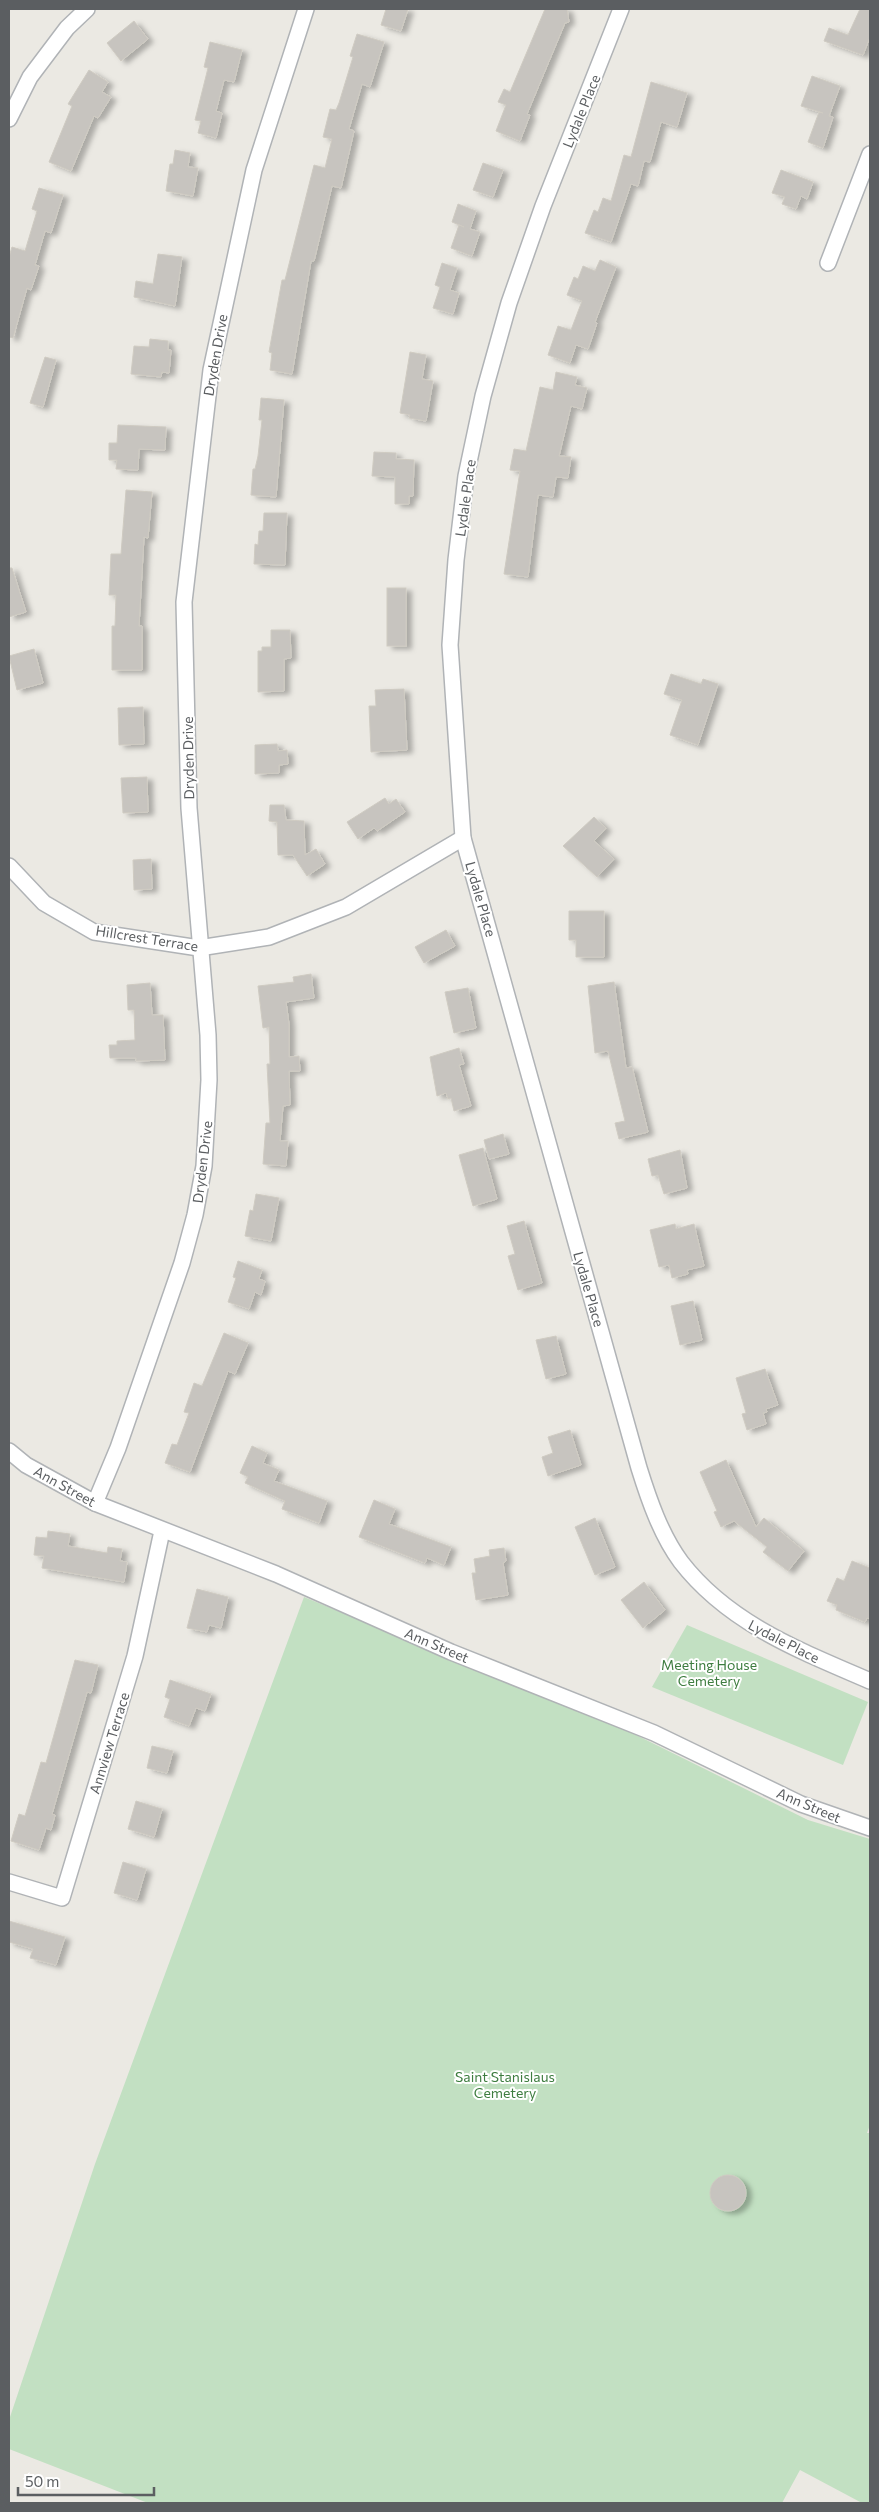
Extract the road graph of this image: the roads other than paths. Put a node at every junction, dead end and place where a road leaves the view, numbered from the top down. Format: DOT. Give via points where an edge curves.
graph roads {
  1 [pos="86,9"];
  2 [pos="306,9"];
  3 [pos="621,9"];
  4 [pos="9,119"];
  5 [pos="870,154"];
  6 [pos="828,263"];
  7 [pos="463,838"];
  8 [pos="9,866"];
  9 [pos="200,948"];
  10 [pos="9,1451"];
  11 [pos="95,1503"];
  12 [pos="162,1531"];
  13 [pos="870,1681"];
  14 [pos="870,1828"];
  15 [pos="9,1882"];
  1 -- 4 [label="street" via="67,28 30,77"];
  2 -- 9 [label="street, Dryden Drive" via="254,170 211,370 196,487 184,602 189,808"];
  3 -- 7 [label="street, Lydale Place" via="543,206 509,303 483,396 466,476 450,645"];
  5 -- 6 [label="street"];
  7 -- 9 [label="street, Hillcrest Terrace" via="346,907 269,937"];
  7 -- 13 [label="street, Lydale Place" via="638,1468 664,1532 680,1561 729,1610 757,1630"];
  8 -- 9 [label="street, Hillcrest Terrace" via="44,903 94,932"];
  9 -- 11 [label="street, Dryden Drive" via="209,1080 204,1166 195,1215 159,1332"];
  10 -- 11 [label="street, Ann Street" via="26,1465"];
  11 -- 12 [label="street, Ann Street"];
  12 -- 14 [label="street, Ann Street" via="276,1574 451,1652 654,1733 801,1804"];
  12 -- 15 [label="street, Annview Terrace" via="135,1656 62,1898"];
}
